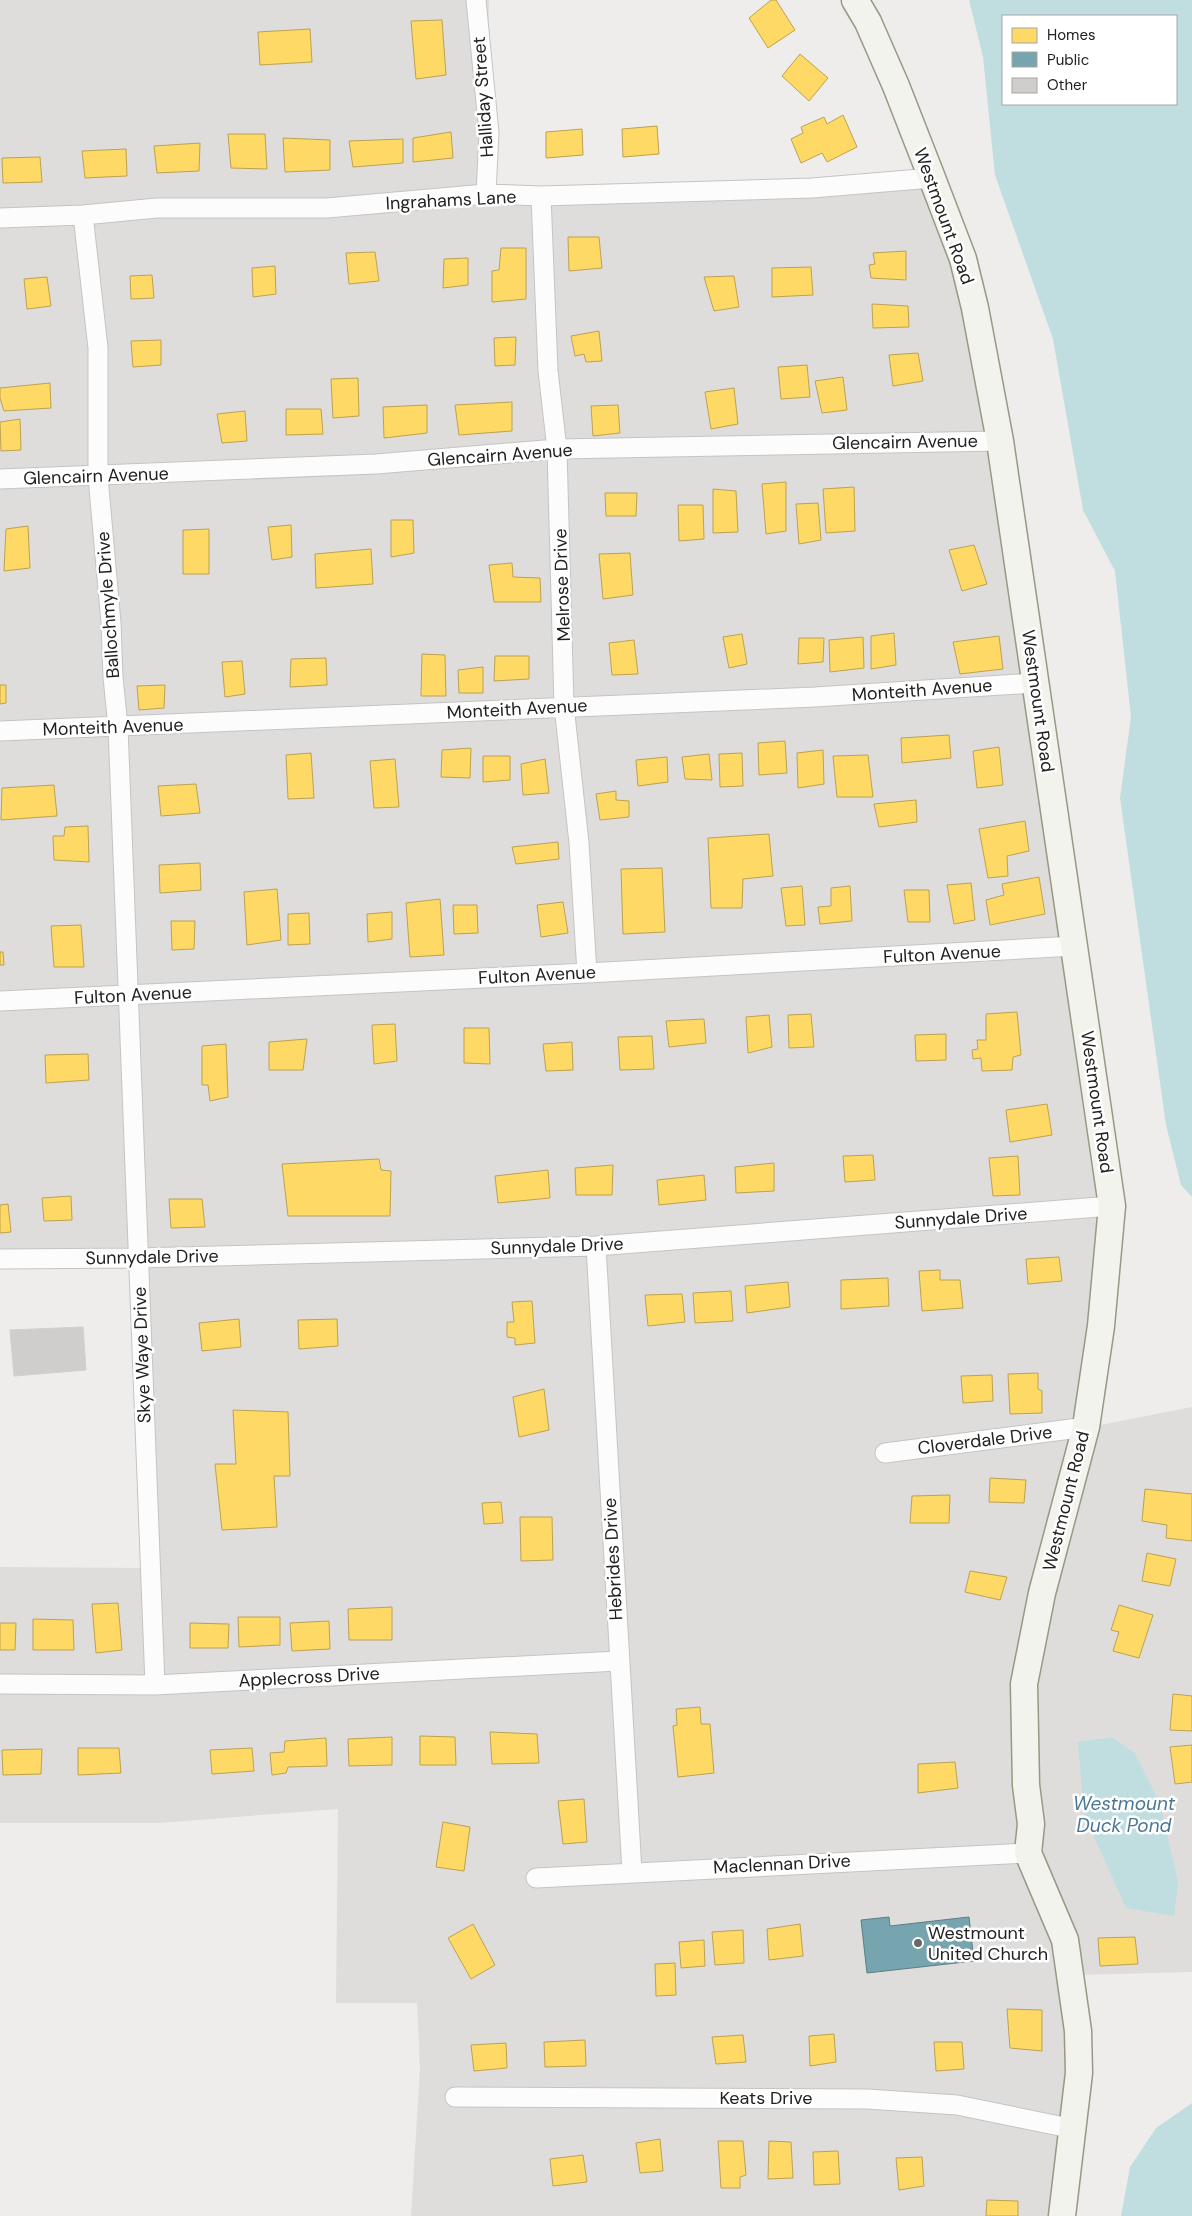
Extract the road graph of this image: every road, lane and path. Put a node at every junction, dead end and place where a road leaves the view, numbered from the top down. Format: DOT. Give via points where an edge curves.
graph roads {
  1 [pos="476,0"];
  2 [pos="855,0"];
  3 [pos="932,178"];
  4 [pos="486,194"];
  5 [pos="541,196"];
  6 [pos="83,215"];
  7 [pos="0,218"];
  8 [pos="1000,441"];
  9 [pos="557,450"];
  10 [pos="98,477"];
  11 [pos="0,479"];
  12 [pos="1034,683"];
  13 [pos="564,706"];
  14 [pos="118,727"];
  15 [pos="0,731"];
  16 [pos="1075,946"];
  17 [pos="587,973"];
  18 [pos="128,995"];
  19 [pos="0,1001"];
  20 [pos="1112,1206"];
  21 [pos="596,1246"];
  22 [pos="138,1258"];
  23 [pos="0,1259"];
  24 [pos="1086,1427"];
  25 [pos="885,1453"];
  26 [pos="618,1661"];
  27 [pos="0,1684"];
  28 [pos="156,1684"];
  29 [pos="1028,1853"];
  30 [pos="632,1872"];
  31 [pos="536,1878"];
  32 [pos="455,2097"];
  33 [pos="1074,2129"];
  34 [pos="1062,2216"];
  1 -- 4 [label="street, Halliday Street" via="489,132"];
  2 -- 3 [label="main road, Westmount Road" via="896,86"];
  3 -- 5 [label="street, Ingrahams Lane" via="812,188"];
  3 -- 8 [label="main road, Westmount Road" via="963,259"];
  4 -- 5 [label="street, Ingrahams Lane"];
  4 -- 6 [label="street, Ingrahams Lane" via="327,208 157,208"];
  5 -- 9 [label="street, Melrose Drive" via="548,371"];
  6 -- 7 [label="street, Ingrahams Lane"];
  6 -- 10 [label="street, Ballochmyle Drive" via="98,348"];
  8 -- 9 [label="street, Glencairn Avenue"];
  8 -- 12 [label="main road, Westmount Road"];
  9 -- 10 [label="street, Glencairn Avenue" via="376,464"];
  9 -- 13 [label="street, Melrose Drive"];
  10 -- 11 [label="street, Glencairn Avenue"];
  10 -- 14 [label="street, Ballochmyle Drive"];
  12 -- 13 [label="street, Monteith Avenue" via="815,697"];
  12 -- 16 [label="main road, Westmount Road"];
  13 -- 14 [label="street, Monteith Avenue"];
  13 -- 17 [label="street, Melrose Drive" via="579,843"];
  14 -- 15 [label="street, Monteith Avenue"];
  14 -- 18 [label="street, Ballochmyle Drive"];
  16 -- 17 [label="street, Fulton Avenue"];
  16 -- 20 [label="main road, Westmount Road"];
  17 -- 18 [label="street, Fulton Avenue"];
  18 -- 19 [label="street, Fulton Avenue"];
  18 -- 22 [label="street, Skye Waye Drive"];
  20 -- 21 [label="street, Sunnydale Drive"];
  20 -- 24 [label="main road, Westmount Road" via="1101,1326"];
  21 -- 22 [label="street, Sunnydale Drive"];
  21 -- 26 [label="street, Hebrides Drive"];
  22 -- 23 [label="street, Sunnydale Drive"];
  22 -- 28 [label="street, Skye Waye Drive"];
  24 -- 25 [label="street, Cloverdale Drive"];
  24 -- 29 [label="main road, Westmount Road" via="1042,1593 1024,1684 1026,1785 1031,1824"];
  26 -- 28 [label="street, Applecross Drive"];
  26 -- 30 [label="street, Hebrides Drive"];
  27 -- 28 [label="street, Applecross Drive"];
  29 -- 30 [label="street, Maclennan Drive"];
  29 -- 33 [label="main road, Westmount Road" via="1065,1940 1072,1982 1079,2073"];
  30 -- 31 [label="street, Maclennan Drive"];
  32 -- 33 [label="street, Keats Drive" via="867,2099 956,2105"];
  33 -- 34 [label="main road, Westmount Road"];
}
